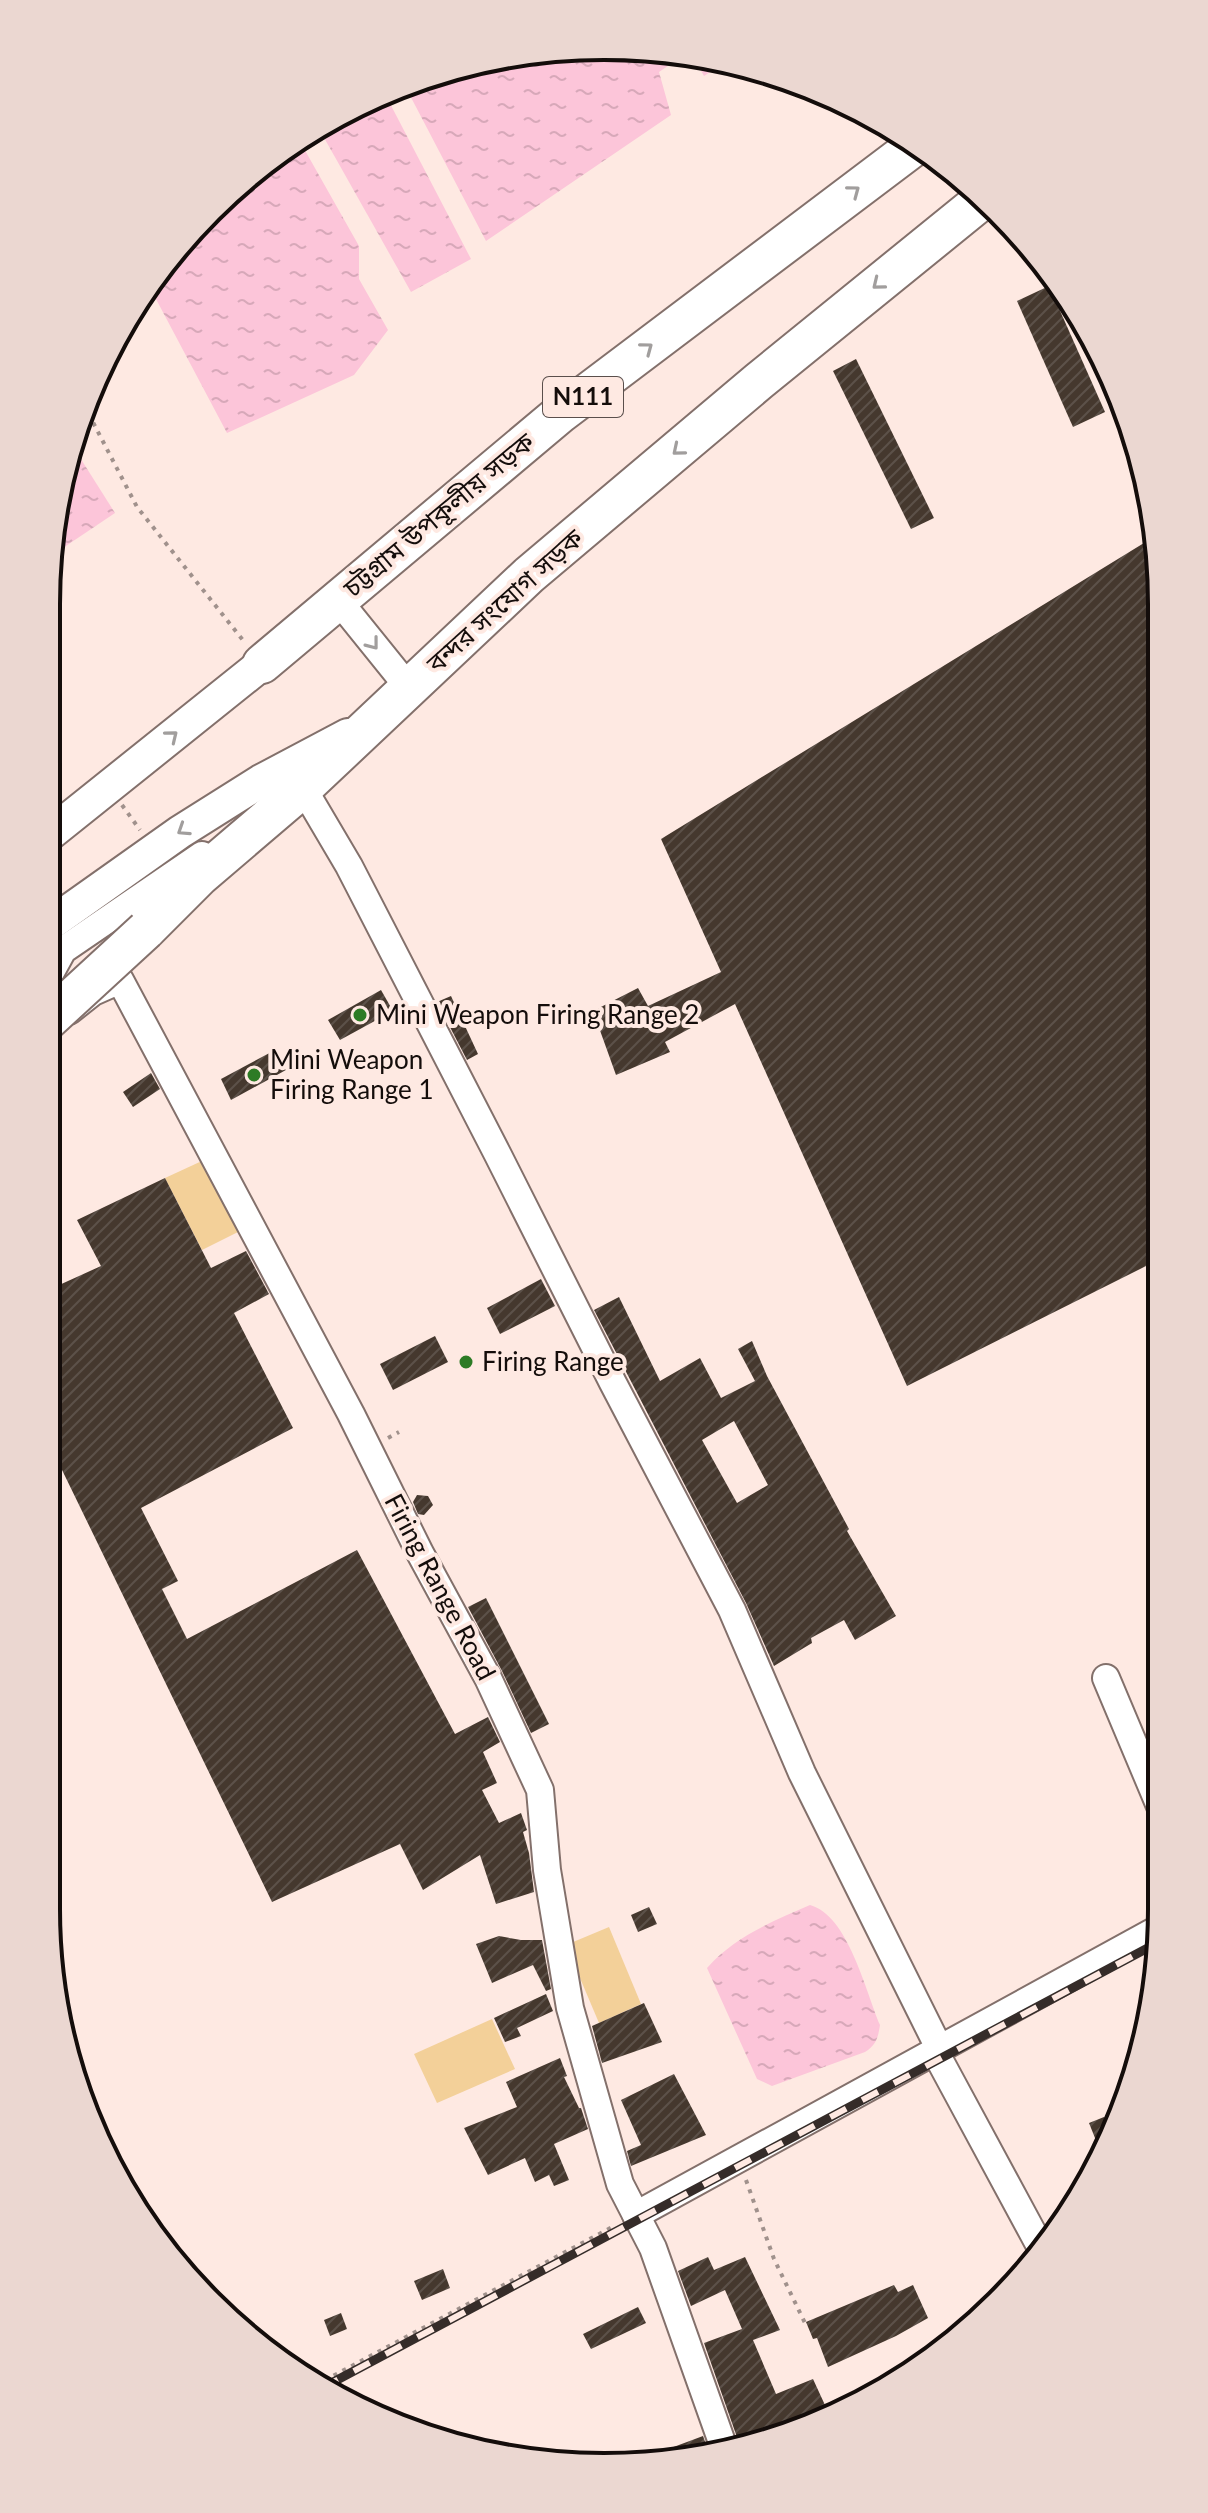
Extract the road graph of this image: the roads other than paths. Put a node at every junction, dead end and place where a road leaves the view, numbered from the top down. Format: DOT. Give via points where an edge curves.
graph roads {
  1 [pos="906,152"];
  2 [pos="975,206"];
  3 [pos="338,600"];
  4 [pos="262,664"];
  5 [pos="409,688"];
  6 [pos="295,778"];
  7 [pos="234,813"];
  8 [pos="60,826"];
  9 [pos="60,917"];
  10 [pos="60,955"];
  11 [pos="60,1005"];
  12 [pos="60,1009"];
  13 [pos="1106,1678"];
  14 [pos="1148,1778"];
  15 [pos="1147,1935"];
  16 [pos="937,2049"];
  17 [pos="636,2215"];
  18 [pos="1036,2240"];
  19 [pos="721,2440"];
  3 -- 1 [label="highway, চট্টগ্রাম উপকূলীয় সড়ক / N111, one-way" via="561,413"];
  2 -- 5 [label="highway, বন্দর সংযোগ সড়ক, one-way" via="529,575"];
  3 -- 4 [label="highway, চট্টগ্রাম উপকূলীয় সড়ক / N111"];
  3 -- 5 [label="street, one-way"];
  8 -- 4 [label="main road, চট্টগ্রাম উপকূলীয় সড়ক, one-way"];
  5 -- 6 [label="highway, বন্দর সংযোগ সড়ক" via="372,723"];
  6 -- 7 [label="main road"];
  6 -- 12 [label="highway, বন্দর সংযোগ সড়ক, bridge"];
  6 -- 16 [label="street" via="349,866 732,1610 802,1773"];
  7 -- 9 [label="main road, one-way" via="155,850"];
  7 -- 10 [label="street" via="214,847"];
  11 -- 17 [label="street, Firing Range Road" via="69,1011 120,980 494,1689 540,1790 570,2008 620,2184"];
  13 -- 14 [label="street"];
  15 -- 16 [label="street"];
  16 -- 17 [label="street"];
  16 -- 18 [label="street"];
  17 -- 19 [label="street, Firing Range Road" via="653,2248"];
}
